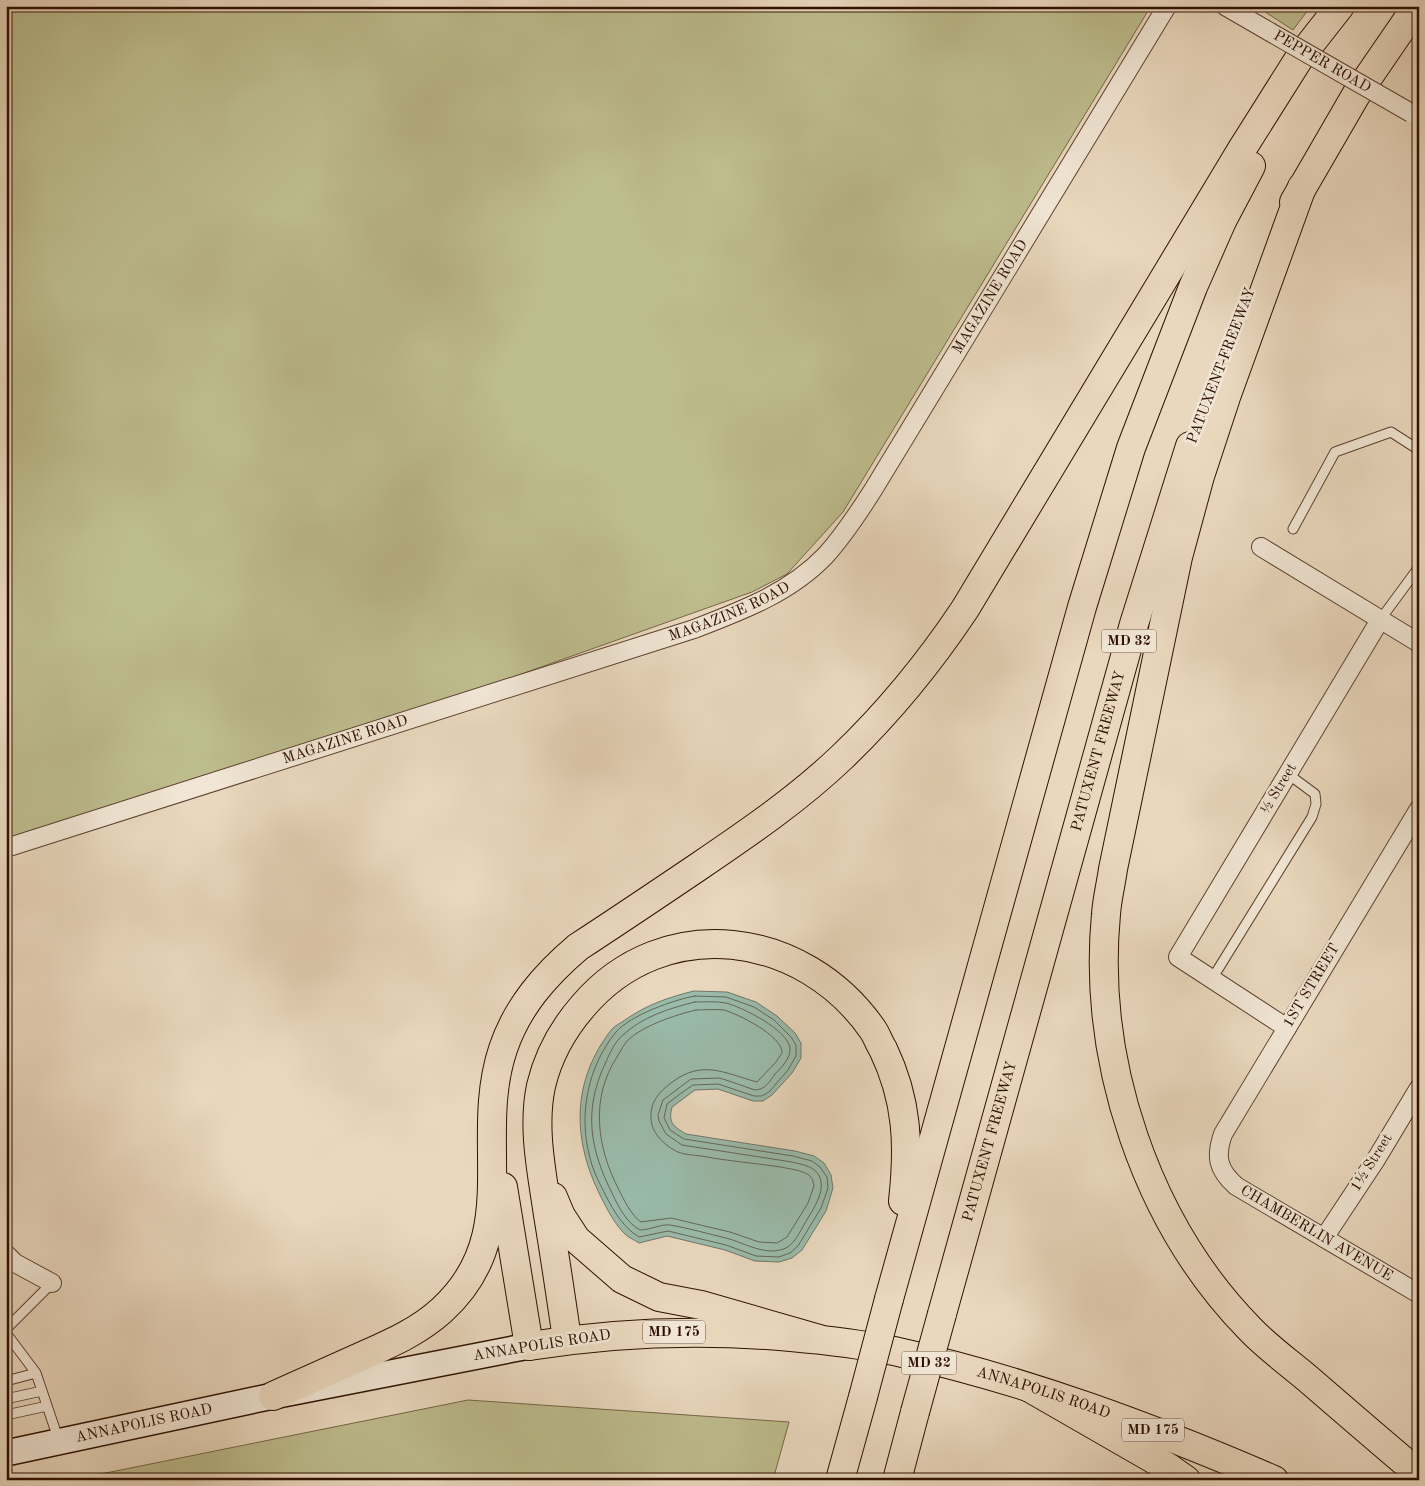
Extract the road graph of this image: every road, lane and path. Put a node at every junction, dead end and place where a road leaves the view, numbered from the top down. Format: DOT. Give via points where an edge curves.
graph roads {
  1 [pos="1167,6"];
  2 [pos="1225,6"];
  3 [pos="1340,6"];
  4 [pos="1348,6"];
  5 [pos="1417,6"];
  6 [pos="1415,115"];
  7 [pos="1302,187"];
  8 [pos="1419,450"];
  9 [pos="1293,529"];
  10 [pos="1261,547"];
  11 [pos="1419,567"];
  12 [pos="1380,620"];
  13 [pos="1419,642"];
  14 [pos="1288,774"];
  15 [pos="1419,809"];
  16 [pos="6,848"];
  17 [pos="1212,979"];
  18 [pos="1287,1028"];
  19 [pos="1419,1088"];
  20 [pos="492,1117"];
  21 [pos="541,1167"];
  22 [pos="1220,1167"];
  23 [pos="1324,1238"];
  24 [pos="6,1254"];
  25 [pos="52,1283"];
  26 [pos="892,1288"];
  27 [pos="1419,1294"];
  28 [pos="6,1331"];
  29 [pos="568,1340"];
  30 [pos="819,1340"];
  31 [pos="529,1346"];
  32 [pos="36,1373"];
  33 [pos="6,1381"];
  34 [pos="1030,1388"];
  35 [pos="42,1391"];
  36 [pos="274,1396"];
  37 [pos="10,1398"];
  38 [pos="47,1406"];
  39 [pos="6,1415"];
  40 [pos="913,1419"];
  41 [pos="59,1441"];
  42 [pos="6,1453"];
  43 [pos="1419,1474"];
  44 [pos="840,1480"];
  45 [pos="897,1480"];
  46 [pos="905,1480"];
  47 [pos="1186,1480"];
  48 [pos="1274,1480"];
  1 -- 16 [label="street, MAGAZINE ROAD" via="874,490 825,556 800,577 740,612 694,629"];
  2 -- 6 [label="street, PEPPER ROAD, bridge"];
  3 -- 20 [label="main road" via="1300,57 1242,149 966,609 937,650 871,728 792,799 750,832 578,947 555,966 518,1014 503,1049 495,1082"];
  4 -- 26 [label="main road" via="1310,64 1222,221 1131,448 1082,607"];
  5 -- 7 [label="main road, PATUXENT FREEWAY / MD 32" via="1356,95"];
  7 -- 40 [label="main road, PATUXENT FREEWAY / MD 32, bridge" via="1244,306 1212,382 1179,480 1134,624"];
  7 -- 43 [label="main road" via="1220,414 1178,557 1107,905 1106,1009 1119,1091 1133,1135 1169,1218 1196,1261 1250,1329"];
  8 -- 9 [label="lane" via="1391,432 1335,452"];
  10 -- 12 [label="street"];
  11 -- 12 [label="lane"];
  12 -- 13 [label="street"];
  12 -- 14 [label="street, ½ Street"];
  14 -- 17 [label="lane" via="1315,794 1312,816"];
  14 -- 17 [label="street, ½ Street" via="1178,957"];
  15 -- 18 [label="street, 1ST STREET"];
  17 -- 18 [label="street"];
  18 -- 22 [label="street, 1ST STREET" via="1223,1134 1218,1156"];
  19 -- 23 [label="street, 1½ Street"];
  20 -- 31 [label="main road"];
  20 -- 36 [label="main road" via="491,1216 484,1245 462,1289 418,1330"];
  21 -- 26 [label="main road" via="538,1117 541,1086 560,1036 592,995 613,976 636,962 688,946 750,946 773,953 810,970 853,1005 874,1031 898,1087 904,1114 906,1172"];
  21 -- 29 [label="main road"];
  21 -- 30 [label="main road" via="561,1216 576,1239 622,1278 659,1296"];
  22 -- 23 [label="street, CHAMBERLIN AVENUE" via="1236,1186"];
  23 -- 27 [label="street, CHAMBERLIN AVENUE"];
  24 -- 25 [label="street"];
  25 -- 28 [label="lane"];
  26 -- 44 [label="main road, bridge"];
  28 -- 32 [label="lane"];
  29 -- 30 [label="main road, ANNAPOLIS ROAD / MD 175" via="677,1332 742,1333"];
  29 -- 31 [label="main road, ANNAPOLIS ROAD / MD 175"];
  30 -- 34 [label="main road, ANNAPOLIS ROAD / MD 175" via="893,1351"];
  31 -- 36 [label="main road, ANNAPOLIS ROAD / MD 175"];
  32 -- 33 [label="lane"];
  32 -- 35 [label="lane"];
  34 -- 47 [label="main road"];
  34 -- 48 [label="main road, ANNAPOLIS ROAD / MD 175" via="1185,1442"];
  35 -- 37 [label="lane"];
  35 -- 38 [label="lane"];
  36 -- 41 [label="main road, ANNAPOLIS ROAD / MD 175"];
  38 -- 39 [label="lane"];
  38 -- 41 [label="lane"];
  40 -- 45 [label="main road, PATUXENT FREEWAY / MD 32"];
  40 -- 46 [label="main road"];
  41 -- 42 [label="main road, ANNAPOLIS ROAD / MD 175"];
}
